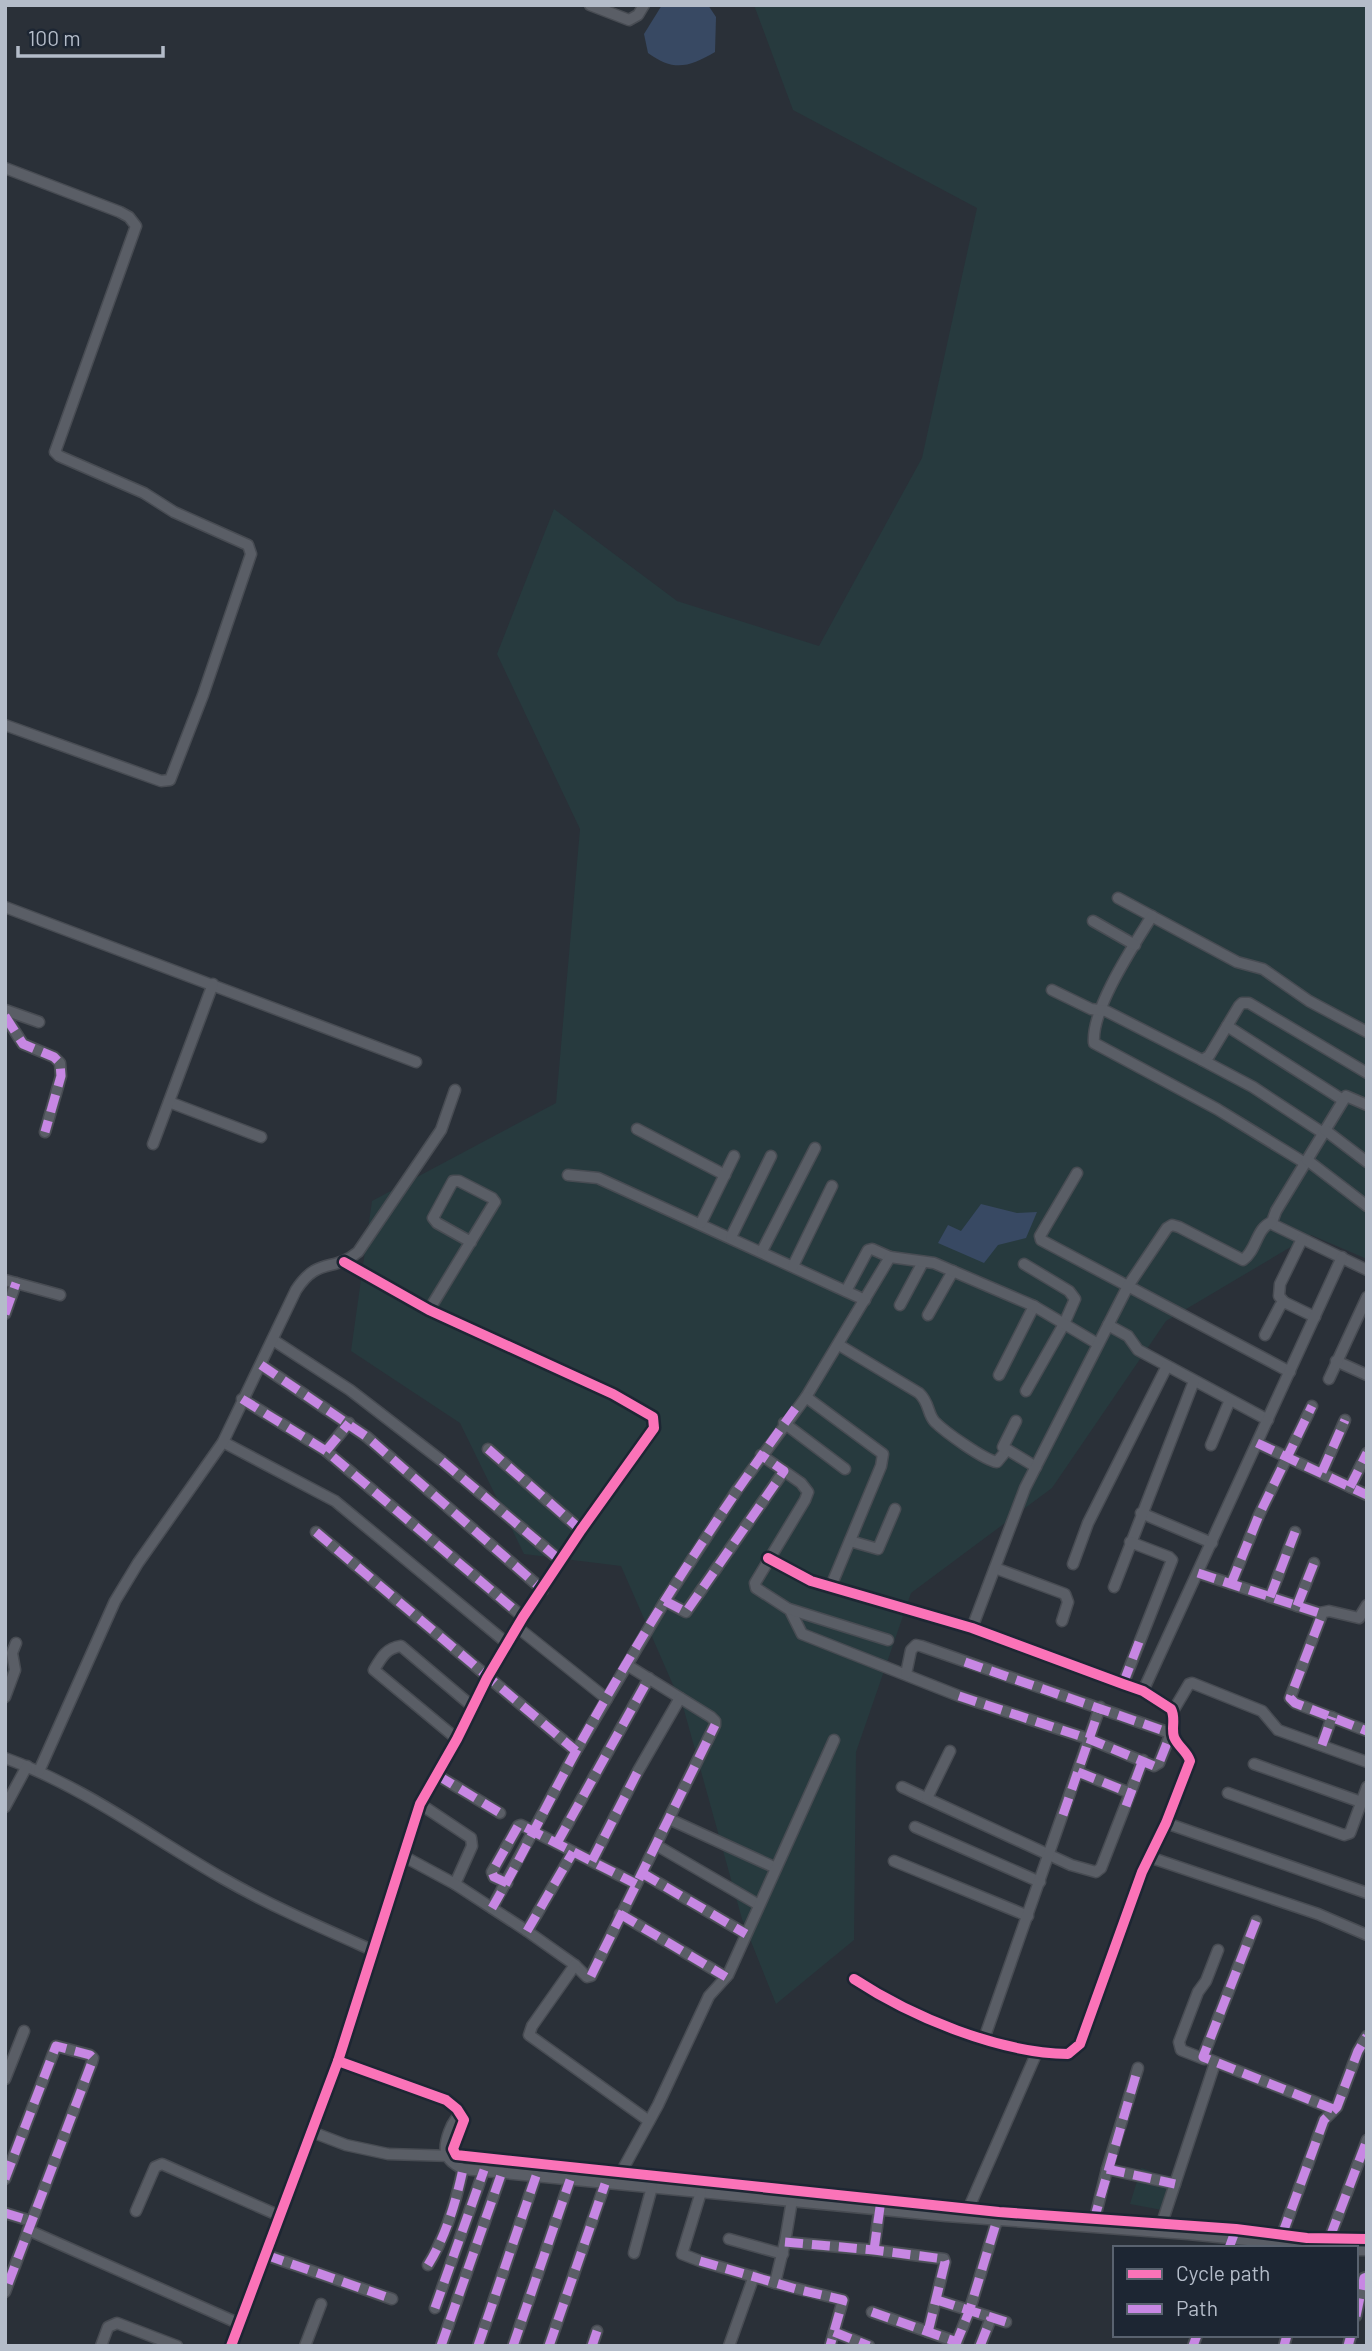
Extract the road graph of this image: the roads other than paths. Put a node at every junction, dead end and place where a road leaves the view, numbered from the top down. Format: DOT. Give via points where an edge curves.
graph roads {
  1 [pos="590,5"];
  2 [pos="644,5"];
  3 [pos="5,168"];
  4 [pos="5,724"];
  5 [pos="1118,898"];
  6 [pos="5,907"];
  7 [pos="1152,916"];
  8 [pos="1093,921"];
  9 [pos="1135,945"];
  10 [pos="213,984"];
  11 [pos="1052,990"];
  12 [pos="5,1010"];
  13 [pos="1102,1010"];
  14 [pos="5,1016"];
  15 [pos="39,1022"];
  16 [pos="1227,1026"];
  17 [pos="1367,1032"];
  18 [pos="1202,1060"];
  19 [pos="416,1062"];
  20 [pos="1367,1073"];
  21 [pos="455,1090"];
  22 [pos="1343,1100"];
  23 [pos="169,1102"];
  24 [pos="1367,1105"];
  25 [pos="637,1129"];
  26 [pos="45,1132"];
  27 [pos="1324,1132"];
  28 [pos="261,1137"];
  29 [pos="153,1144"];
  30 [pos="815,1148"];
  31 [pos="734,1156"];
  32 [pos="771,1156"];
  33 [pos="1306,1161"];
  34 [pos="1367,1161"];
  35 [pos="1077,1172"];
  36 [pos="568,1175"];
  37 [pos="725,1175"];
  38 [pos="832,1186"];
  39 [pos="1367,1206"];
  40 [pos="1272,1222"];
  41 [pos="701,1223"];
  42 [pos="731,1237"];
  43 [pos="1302,1239"];
  44 [pos="471,1242"];
  45 [pos="762,1251"];
  46 [pos="1342,1257"];
  47 [pos="890,1258"];
  48 [pos="344,1262"];
  49 [pos="923,1262"];
  50 [pos="1024,1264"];
  51 [pos="793,1266"];
  52 [pos="1367,1270"];
  53 [pos="953,1271"];
  54 [pos="11,1282"];
  55 [pos="1128,1286"];
  56 [pos="846,1291"];
  57 [pos="60,1295"];
  58 [pos="1367,1297"];
  59 [pos="865,1300"];
  60 [pos="1284,1302"];
  61 [pos="900,1305"];
  62 [pos="1034,1306"];
  63 [pos="429,1310"];
  64 [pos="5,1314"];
  65 [pos="928,1315"];
  66 [pos="1315,1317"];
  67 [pos="1064,1324"];
  68 [pos="1108,1325"];
  69 [pos="1265,1335"];
  70 [pos="274,1340"];
  71 [pos="1098,1344"];
  72 [pos="839,1345"];
  73 [pos="1336,1362"];
  74 [pos="261,1365"];
  75 [pos="1167,1366"];
  76 [pos="1290,1372"];
  77 [pos="999,1375"];
  78 [pos="1367,1375"];
  79 [pos="1329,1379"];
  80 [pos="1194,1381"];
  81 [pos="1026,1391"];
  82 [pos="806,1397"];
  83 [pos="242,1399"];
  84 [pos="1230,1400"];
  85 [pos="1312,1406"];
  86 [pos="1268,1420"];
  87 [pos="1345,1420"];
  88 [pos="1016,1421"];
  89 [pos="349,1423"];
  90 [pos="785,1423"];
  91 [pos="223,1442"];
  92 [pos="1258,1443"];
  93 [pos="1211,1445"];
  94 [pos="488,1449"];
  95 [pos="326,1451"];
  96 [pos="1006,1451"];
  97 [pos="1367,1453"];
  98 [pos="761,1455"];
  99 [pos="1289,1456"];
  100 [pos="1036,1467"];
  101 [pos="845,1469"];
  102 [pos="784,1471"];
  103 [pos="1322,1472"];
  104 [pos="1350,1487"];
  105 [pos="1367,1495"];
  106 [pos="895,1509"];
  107 [pos="1141,1513"];
  108 [pos="581,1530"];
  109 [pos="316,1532"];
  110 [pos="1295,1532"];
  111 [pos="850,1541"];
  112 [pos="1130,1542"];
  113 [pos="1212,1543"];
  114 [pos="768,1558"];
  115 [pos="561,1561"];
  116 [pos="1314,1563"];
  117 [pos="1073,1564"];
  118 [pos="995,1568"];
  119 [pos="1198,1573"];
  120 [pos="1231,1584"];
  121 [pos="831,1586"];
  122 [pos="1114,1587"];
  123 [pos="542,1590"];
  124 [pos="1270,1597"];
  125 [pos="665,1601"];
  126 [pos="1367,1605"];
  127 [pos="1297,1606"];
  128 [pos="789,1609"];
  129 [pos="1320,1613"];
  130 [pos="523,1617"];
  131 [pos="1062,1620"];
  132 [pos="517,1627"];
  133 [pos="972,1628"];
  134 [pos="888,1640"];
  135 [pos="16,1643"];
  136 [pos="508,1644"];
  137 [pos="627,1665"];
  138 [pos="906,1674"];
  139 [pos="487,1678"];
  140 [pos="649,1678"];
  141 [pos="1123,1684"];
  142 [pos="1143,1691"];
  143 [pos="5,1697"];
  144 [pos="680,1698"];
  145 [pos="607,1699"];
  146 [pos="473,1707"];
  147 [pos="1100,1707"];
  148 [pos="1173,1711"];
  149 [pos="1332,1717"];
  150 [pos="1367,1731"];
  151 [pos="1172,1733"];
  152 [pos="457,1738"];
  153 [pos="1088,1739"];
  154 [pos="834,1740"];
  155 [pos="1322,1745"];
  156 [pos="576,1751"];
  157 [pos="950,1751"];
  158 [pos="5,1758"];
  159 [pos="1143,1760"];
  160 [pos="1367,1762"];
  161 [pos="1254,1764"];
  162 [pos="27,1766"];
  163 [pos="39,1771"];
  164 [pos="1078,1772"];
  165 [pos="437,1775"];
  166 [pos="902,1787"];
  167 [pos="1367,1787"];
  168 [pos="1130,1793"];
  169 [pos="1228,1793"];
  170 [pos="926,1798"];
  171 [pos="1361,1802"];
  172 [pos="420,1804"];
  173 [pos="5,1807"];
  174 [pos="499,1814"];
  175 [pos="1356,1818"];
  176 [pos="668,1819"];
  177 [pos="1367,1822"];
  178 [pos="1167,1823"];
  179 [pos="915,1827"];
  180 [pos="534,1831"];
  181 [pos="557,1843"];
  182 [pos="656,1845"];
  183 [pos="573,1852"];
  184 [pos="1050,1855"];
  185 [pos="403,1856"];
  186 [pos="1149,1857"];
  187 [pos="592,1861"];
  188 [pos="894,1861"];
  189 [pos="776,1868"];
  190 [pos="642,1873"];
  191 [pos="1040,1882"];
  192 [pos="507,1883"];
  193 [pos="454,1884"];
  194 [pos="636,1884"];
  195 [pos="1367,1893"];
  196 [pos="759,1905"];
  197 [pos="492,1908"];
  198 [pos="620,1914"];
  199 [pos="1028,1916"];
  200 [pos="1256,1921"];
  201 [pos="527,1931"];
  202 [pos="746,1934"];
  203 [pos="1367,1935"];
  204 [pos="372,1950"];
  205 [pos="1218,1950"];
  206 [pos="575,1965"];
  207 [pos="726,1977"];
  208 [pos="854,1979"];
  209 [pos="24,2031"];
  210 [pos="1367,2036"];
  211 [pos="984,2039"];
  212 [pos="1037,2052"];
  213 [pos="1204,2059"];
  214 [pos="338,2061"];
  215 [pos="1215,2063"];
  216 [pos="1138,2068"];
  217 [pos="5,2079"];
  218 [pos="1333,2109"];
  219 [pos="649,2121"];
  220 [pos="312,2132"];
  221 [pos="1367,2140"];
  222 [pos="452,2156"];
  223 [pos="463,2169"];
  224 [pos="1107,2169"];
  225 [pos="484,2171"];
  226 [pos="502,2172"];
  227 [pos="620,2174"];
  228 [pos="1354,2174"];
  229 [pos="536,2176"];
  230 [pos="1367,2178"];
  231 [pos="5,2179"];
  232 [pos="570,2180"];
  233 [pos="611,2184"];
  234 [pos="1175,2184"];
  235 [pos="652,2187"];
  236 [pos="458,2191"];
  237 [pos="701,2192"];
  238 [pos="475,2194"];
  239 [pos="793,2195"];
  240 [pos="880,2204"];
  241 [pos="470,2210"];
  242 [pos="136,2211"];
  243 [pos="967,2212"];
  244 [pos="5,2213"];
  245 [pos="280,2216"];
  246 [pos="488,2216"];
  247 [pos="997,2220"];
  248 [pos="1093,2223"];
  249 [pos="30,2225"];
  250 [pos="1160,2228"];
  251 [pos="1282,2235"];
  252 [pos="1233,2238"];
  253 [pos="729,2239"];
  254 [pos="1367,2239"];
  255 [pos="786,2242"];
  256 [pos="1329,2242"];
  257 [pos="1306,2244"];
  258 [pos="438,2249"];
  259 [pos="874,2250"];
  260 [pos="634,2253"];
  261 [pos="783,2254"];
  262 [pos="266,2255"];
  263 [pos="452,2259"];
  264 [pos="754,2276"];
  265 [pos="1366,2282"];
  266 [pos="775,2283"];
  267 [pos="5,2292"];
  268 [pos="440,2294"];
  269 [pos="392,2299"];
  270 [pos="457,2300"];
  271 [pos="937,2301"];
  272 [pos="321,2304"];
  273 [pos="435,2308"];
  274 [pos="1358,2309"];
  275 [pos="872,2312"];
  276 [pos="969,2312"];
  277 [pos="991,2318"];
  278 [pos="1006,2322"];
  279 [pos="240,2324"];
  280 [pos="597,2331"];
  281 [pos="834,2332"];
  282 [pos="928,2332"];
  283 [pos="956,2344"];
  284 [pos="101,2346"];
  285 [pos="177,2346"];
  286 [pos="231,2346"];
  287 [pos="305,2346"];
  288 [pos="441,2346"];
  289 [pos="478,2346"];
  290 [pos="513,2346"];
  291 [pos="549,2346"];
  292 [pos="592,2346"];
  293 [pos="729,2346"];
  294 [pos="830,2346"];
  295 [pos="869,2346"];
  296 [pos="980,2346"];
  1 -- 2 [label="street" via="629,20"];
  3 -- 4 [label="street" via="120,212 136,226 55,452 248,545 251,554 170,780 161,781"];
  5 -- 7 [label="street"];
  6 -- 10 [label="street"];
  7 -- 9 [label="street"];
  7 -- 17 [label="street" via="1237,962 1263,969 1309,1001"];
  8 -- 9 [label="street"];
  9 -- 13 [label="street"];
  10 -- 19 [label="street"];
  10 -- 23 [label="street"];
  11 -- 13 [label="street"];
  12 -- 15 [label="street"];
  13 -- 18 [label="street"];
  13 -- 33 [label="street" via="1094,1043"];
  14 -- 26 [label="street" via="23,1044 60,1063 61,1076"];
  16 -- 18 [label="street"];
  16 -- 20 [label="street" via="1239,1006 1249,1003"];
  16 -- 22 [label="street"];
  18 -- 27 [label="street"];
  21 -- 48 [label="street" via="441,1130 371,1235"];
  22 -- 24 [label="street" via="1347,1096"];
  22 -- 27 [label="street"];
  23 -- 28 [label="street"];
  23 -- 29 [label="street"];
  25 -- 37 [label="street"];
  27 -- 33 [label="street"];
  27 -- 34 [label="street"];
  30 -- 45 [label="street"];
  31 -- 37 [label="street"];
  32 -- 42 [label="street"];
  33 -- 39 [label="street"];
  33 -- 40 [label="street"];
  35 -- 55 [label="street" via="1040,1238"];
  36 -- 41 [label="street" via="598,1178"];
  37 -- 41 [label="street"];
  38 -- 51 [label="street"];
  40 -- 43 [label="street"];
  40 -- 55 [label="street" via="1264,1226 1243,1260 1169,1226"];
  41 -- 42 [label="street"];
  42 -- 45 [label="street"];
  43 -- 46 [label="street"];
  43 -- 60 [label="street" via="1280,1284 1279,1296"];
  44 -- 44 [label="street" via="433,1218 453,1181 495,1202"];
  44 -- 63 [label="street"];
  45 -- 51 [label="street"];
  46 -- 52 [label="street"];
  46 -- 66 [label="street"];
  47 -- 49 [label="street"];
  47 -- 56 [label="street" via="870,1249"];
  47 -- 59 [label="street"];
  48 -- 63 [label="street"];
  48 -- 70 [label="street" via="317,1267 303,1279"];
  49 -- 53 [label="street"];
  49 -- 61 [label="street"];
  50 -- 67 [label="street" via="1074,1295"];
  51 -- 56 [label="street"];
  53 -- 62 [label="street"];
  53 -- 65 [label="street"];
  54 -- 57 [label="street"];
  54 -- 64 [label="street"];
  55 -- 68 [label="street"];
  55 -- 76 [label="street"];
  56 -- 59 [label="street"];
  58 -- 73 [label="street"];
  59 -- 72 [label="street"];
  60 -- 66 [label="street"];
  60 -- 69 [label="street"];
  62 -- 67 [label="street"];
  62 -- 77 [label="street"];
  63 -- 108 [label="street" via="614,1394 653,1418 654,1428"];
  66 -- 76 [label="street"];
  67 -- 71 [label="street"];
  67 -- 81 [label="street"];
  68 -- 71 [label="street"];
  68 -- 75 [label="street"];
  70 -- 74 [label="street"];
  70 -- 115 [label="street" via="350,1390"];
  71 -- 100 [label="street"];
  72 -- 82 [label="street"];
  72 -- 96 [label="street" via="919,1393 933,1420 984,1458 997,1462"];
  73 -- 78 [label="street"];
  73 -- 79 [label="street"];
  74 -- 83 [label="street"];
  74 -- 89 [label="street"];
  75 -- 80 [label="street"];
  75 -- 117 [label="street" via="1088,1523"];
  76 -- 86 [label="street"];
  80 -- 84 [label="street"];
  80 -- 107 [label="street"];
  82 -- 90 [label="street"];
  82 -- 111 [label="street" via="883,1454"];
  83 -- 91 [label="street"];
  83 -- 95 [label="street"];
  84 -- 86 [label="street"];
  84 -- 93 [label="street"];
  85 -- 99 [label="street"];
  86 -- 92 [label="street"];
  87 -- 103 [label="street"];
  88 -- 96 [label="street" via="1003,1445"];
  89 -- 95 [label="street"];
  89 -- 123 [label="street"];
  90 -- 98 [label="street"];
  90 -- 101 [label="street"];
  91 -- 136 [label="street" via="335,1501"];
  91 -- 163 [label="street" via="115,1601"];
  92 -- 99 [label="street"];
  92 -- 113 [label="street"];
  94 -- 108 [label="street"];
  95 -- 130 [label="street"];
  96 -- 100 [label="street"];
  97 -- 104 [label="street"];
  98 -- 102 [label="street"];
  98 -- 125 [label="street"];
  99 -- 103 [label="street"];
  99 -- 120 [label="street"];
  100 -- 118 [label="street"];
  102 -- 114 [label="street" via="808,1492"];
  102 -- 125 [label="street" via="686,1612"];
  103 -- 104 [label="street"];
  104 -- 105 [label="street"];
  106 -- 111 [label="street" via="878,1549"];
  107 -- 112 [label="street"];
  107 -- 113 [label="street"];
  108 -- 115 [label="street"];
  109 -- 139 [label="street"];
  110 -- 124 [label="street"];
  111 -- 121 [label="street"];
  112 -- 122 [label="street"];
  112 -- 141 [label="street" via="1172,1560"];
  113 -- 119 [label="street"];
  114 -- 121 [label="street" via="805,1579"];
  114 -- 128 [label="street" via="755,1586"];
  115 -- 123 [label="street"];
  116 -- 127 [label="street"];
  118 -- 131 [label="street" via="1065,1594 1068,1602"];
  118 -- 133 [label="street"];
  119 -- 120 [label="street"];
  119 -- 142 [label="street"];
  120 -- 124 [label="street"];
  121 -- 133 [label="street"];
  123 -- 130 [label="street"];
  124 -- 127 [label="street"];
  125 -- 137 [label="street"];
  126 -- 129 [label="street" via="1359,1618"];
  127 -- 129 [label="street"];
  128 -- 134 [label="street"];
  128 -- 138 [label="street" via="806,1636"];
  129 -- 149 [label="street" via="1290,1698"];
  130 -- 132 [label="street"];
  132 -- 136 [label="street"];
  132 -- 145 [label="street"];
  133 -- 141 [label="street"];
  135 -- 143 [label="street" via="12,1653 15,1670"];
  136 -- 139 [label="street"];
  137 -- 140 [label="street"];
  137 -- 145 [label="street"];
  138 -- 147 [label="street" via="916,1645"];
  138 -- 153 [label="street"];
  139 -- 146 [label="street"];
  139 -- 156 [label="street"];
  140 -- 144 [label="street"];
  140 -- 181 [label="street"];
  141 -- 142 [label="street"];
  142 -- 148 [label="street"];
  144 -- 176 [label="street" via="714,1719 715,1725"];
  144 -- 187 [label="street"];
  145 -- 156 [label="street"];
  146 -- 152 [label="street"];
  146 -- 152 [label="street" via="401,1646 386,1652 374,1670"];
  147 -- 151 [label="street"];
  147 -- 153 [label="street"];
  148 -- 151 [label="street"];
  148 -- 155 [label="street" via="1192,1683 1262,1710 1278,1730"];
  149 -- 150 [label="street"];
  149 -- 155 [label="street"];
  151 -- 159 [label="street" via="1157,1765"];
  151 -- 178 [label="street" via="1190,1761"];
  152 -- 165 [label="street"];
  153 -- 159 [label="street"];
  153 -- 164 [label="street"];
  154 -- 189 [label="street"];
  155 -- 160 [label="street"];
  156 -- 180 [label="street"];
  157 -- 170 [label="street"];
  158 -- 162 [label="street"];
  159 -- 168 [label="street"];
  161 -- 171 [label="street"];
  162 -- 163 [label="street"];
  162 -- 173 [label="street"];
  163 -- 204 [label="street" via="225,1880"];
  164 -- 168 [label="street"];
  164 -- 184 [label="street"];
  165 -- 172 [label="street"];
  165 -- 174 [label="street"];
  166 -- 170 [label="street"];
  167 -- 171 [label="street"];
  168 -- 184 [label="street" via="1098,1871"];
  169 -- 175 [label="street" via="1344,1835 1350,1833"];
  170 -- 184 [label="street"];
  171 -- 175 [label="street"];
  172 -- 185 [label="street"];
  172 -- 193 [label="street" via="471,1838 472,1846"];
  175 -- 177 [label="street"];
  176 -- 182 [label="street"];
  176 -- 189 [label="street"];
  178 -- 186 [label="street"];
  178 -- 195 [label="street"];
  179 -- 191 [label="street"];
  180 -- 181 [label="street"];
  180 -- 192 [label="street"];
  180 -- 192 [label="street" via="518,1826 492,1872"];
  181 -- 183 [label="street"];
  182 -- 190 [label="street"];
  182 -- 196 [label="street"];
  183 -- 187 [label="street"];
  183 -- 201 [label="street"];
  184 -- 191 [label="street"];
  185 -- 193 [label="street"];
  185 -- 204 [label="street"];
  186 -- 203 [label="street"];
  186 -- 212 [label="street" via="1080,2044 1068,2054"];
  187 -- 194 [label="street"];
  188 -- 199 [label="street"];
  189 -- 196 [label="street"];
  190 -- 194 [label="street"];
  190 -- 202 [label="street"];
  191 -- 199 [label="street"];
  192 -- 197 [label="street"];
  193 -- 197 [label="street"];
  194 -- 198 [label="street"];
  196 -- 202 [label="street"];
  197 -- 201 [label="street"];
  198 -- 206 [label="street" via="591,1976"];
  198 -- 207 [label="street"];
  199 -- 211 [label="street"];
  200 -- 213 [label="street"];
  201 -- 206 [label="street"];
  202 -- 207 [label="street"];
  204 -- 214 [label="street"];
  205 -- 213 [label="street" via="1179,2042 1181,2050"];
  206 -- 219 [label="street" via="530,2035"];
  207 -- 219 [label="street" via="709,1996"];
  208 -- 211 [label="street" via="940,2023"];
  209 -- 217 [label="street"];
  210 -- 218 [label="street"];
  211 -- 212 [label="street"];
  212 -- 243 [label="street"];
  213 -- 215 [label="street"];
  214 -- 220 [label="street"];
  214 -- 222 [label="street" via="446,2100 464,2122"];
  215 -- 218 [label="street"];
  215 -- 234 [label="street"];
  216 -- 224 [label="street"];
  218 -- 251 [label="street" via="1324,2120"];
  219 -- 227 [label="street"];
  220 -- 222 [label="street" via="377,2152"];
  220 -- 245 [label="street"];
  221 -- 228 [label="street"];
  222 -- 223 [label="street"];
  222 -- 227 [label="street"];
  223 -- 225 [label="street"];
  223 -- 236 [label="street"];
  224 -- 234 [label="street"];
  224 -- 248 [label="street"];
  225 -- 226 [label="street"];
  225 -- 238 [label="street"];
  226 -- 229 [label="street"];
  226 -- 246 [label="street"];
  227 -- 233 [label="street"];
  227 -- 239 [label="street"];
  228 -- 230 [label="street"];
  228 -- 256 [label="street"];
  229 -- 232 [label="street"];
  229 -- 289 [label="street"];
  231 -- 249 [label="street" via="56,2046 90,2055 92,2063"];
  232 -- 233 [label="street"];
  232 -- 290 [label="street"];
  233 -- 235 [label="street"];
  233 -- 291 [label="street"];
  234 -- 250 [label="street"];
  235 -- 237 [label="street"];
  235 -- 260 [label="street"];
  236 -- 238 [label="street"];
  236 -- 258 [label="street"];
  237 -- 239 [label="street"];
  237 -- 264 [label="street" via="681,2252"];
  238 -- 241 [label="street"];
  239 -- 240 [label="street"];
  239 -- 255 [label="street"];
  240 -- 243 [label="street"];
  240 -- 259 [label="street"];
  241 -- 246 [label="street"];
  241 -- 263 [label="street"];
  242 -- 245 [label="street" via="155,2167 162,2164"];
  243 -- 247 [label="street"];
  243 -- 248 [label="street"];
  244 -- 249 [label="street"];
  245 -- 262 [label="street"];
  246 -- 270 [label="street"];
  247 -- 248 [label="street"];
  247 -- 276 [label="street"];
  248 -- 250 [label="street"];
  249 -- 267 [label="street"];
  249 -- 279 [label="street"];
  250 -- 252 [label="street"];
  251 -- 252 [label="street"];
  251 -- 257 [label="street"];
  252 -- 257 [label="street"];
  253 -- 261 [label="street"];
  254 -- 256 [label="street"];
  255 -- 259 [label="street"];
  255 -- 261 [label="street"];
  256 -- 257 [label="street"];
  258 -- 263 [label="street"];
  258 -- 263 [label="street" via="430,2262"];
  259 -- 271 [label="street" via="944,2259"];
  261 -- 266 [label="street"];
  262 -- 269 [label="street"];
  262 -- 279 [label="street"];
  263 -- 268 [label="street"];
  264 -- 266 [label="street"];
  264 -- 293 [label="street"];
  265 -- 274 [label="street"];
  266 -- 281 [label="street" via="843,2300"];
  268 -- 270 [label="street"];
  268 -- 273 [label="street"];
  270 -- 288 [label="street"];
  271 -- 276 [label="street"];
  271 -- 282 [label="street"];
  272 -- 287 [label="street"];
  275 -- 282 [label="street"];
  276 -- 277 [label="street"];
  276 -- 283 [label="street"];
  277 -- 278 [label="street"];
  277 -- 296 [label="street"];
  279 -- 286 [label="street"];
  280 -- 292 [label="street"];
  281 -- 294 [label="street"];
  281 -- 295 [label="street"];
  282 -- 283 [label="street"];
  284 -- 285 [label="street" via="108,2328 117,2323"];
}
